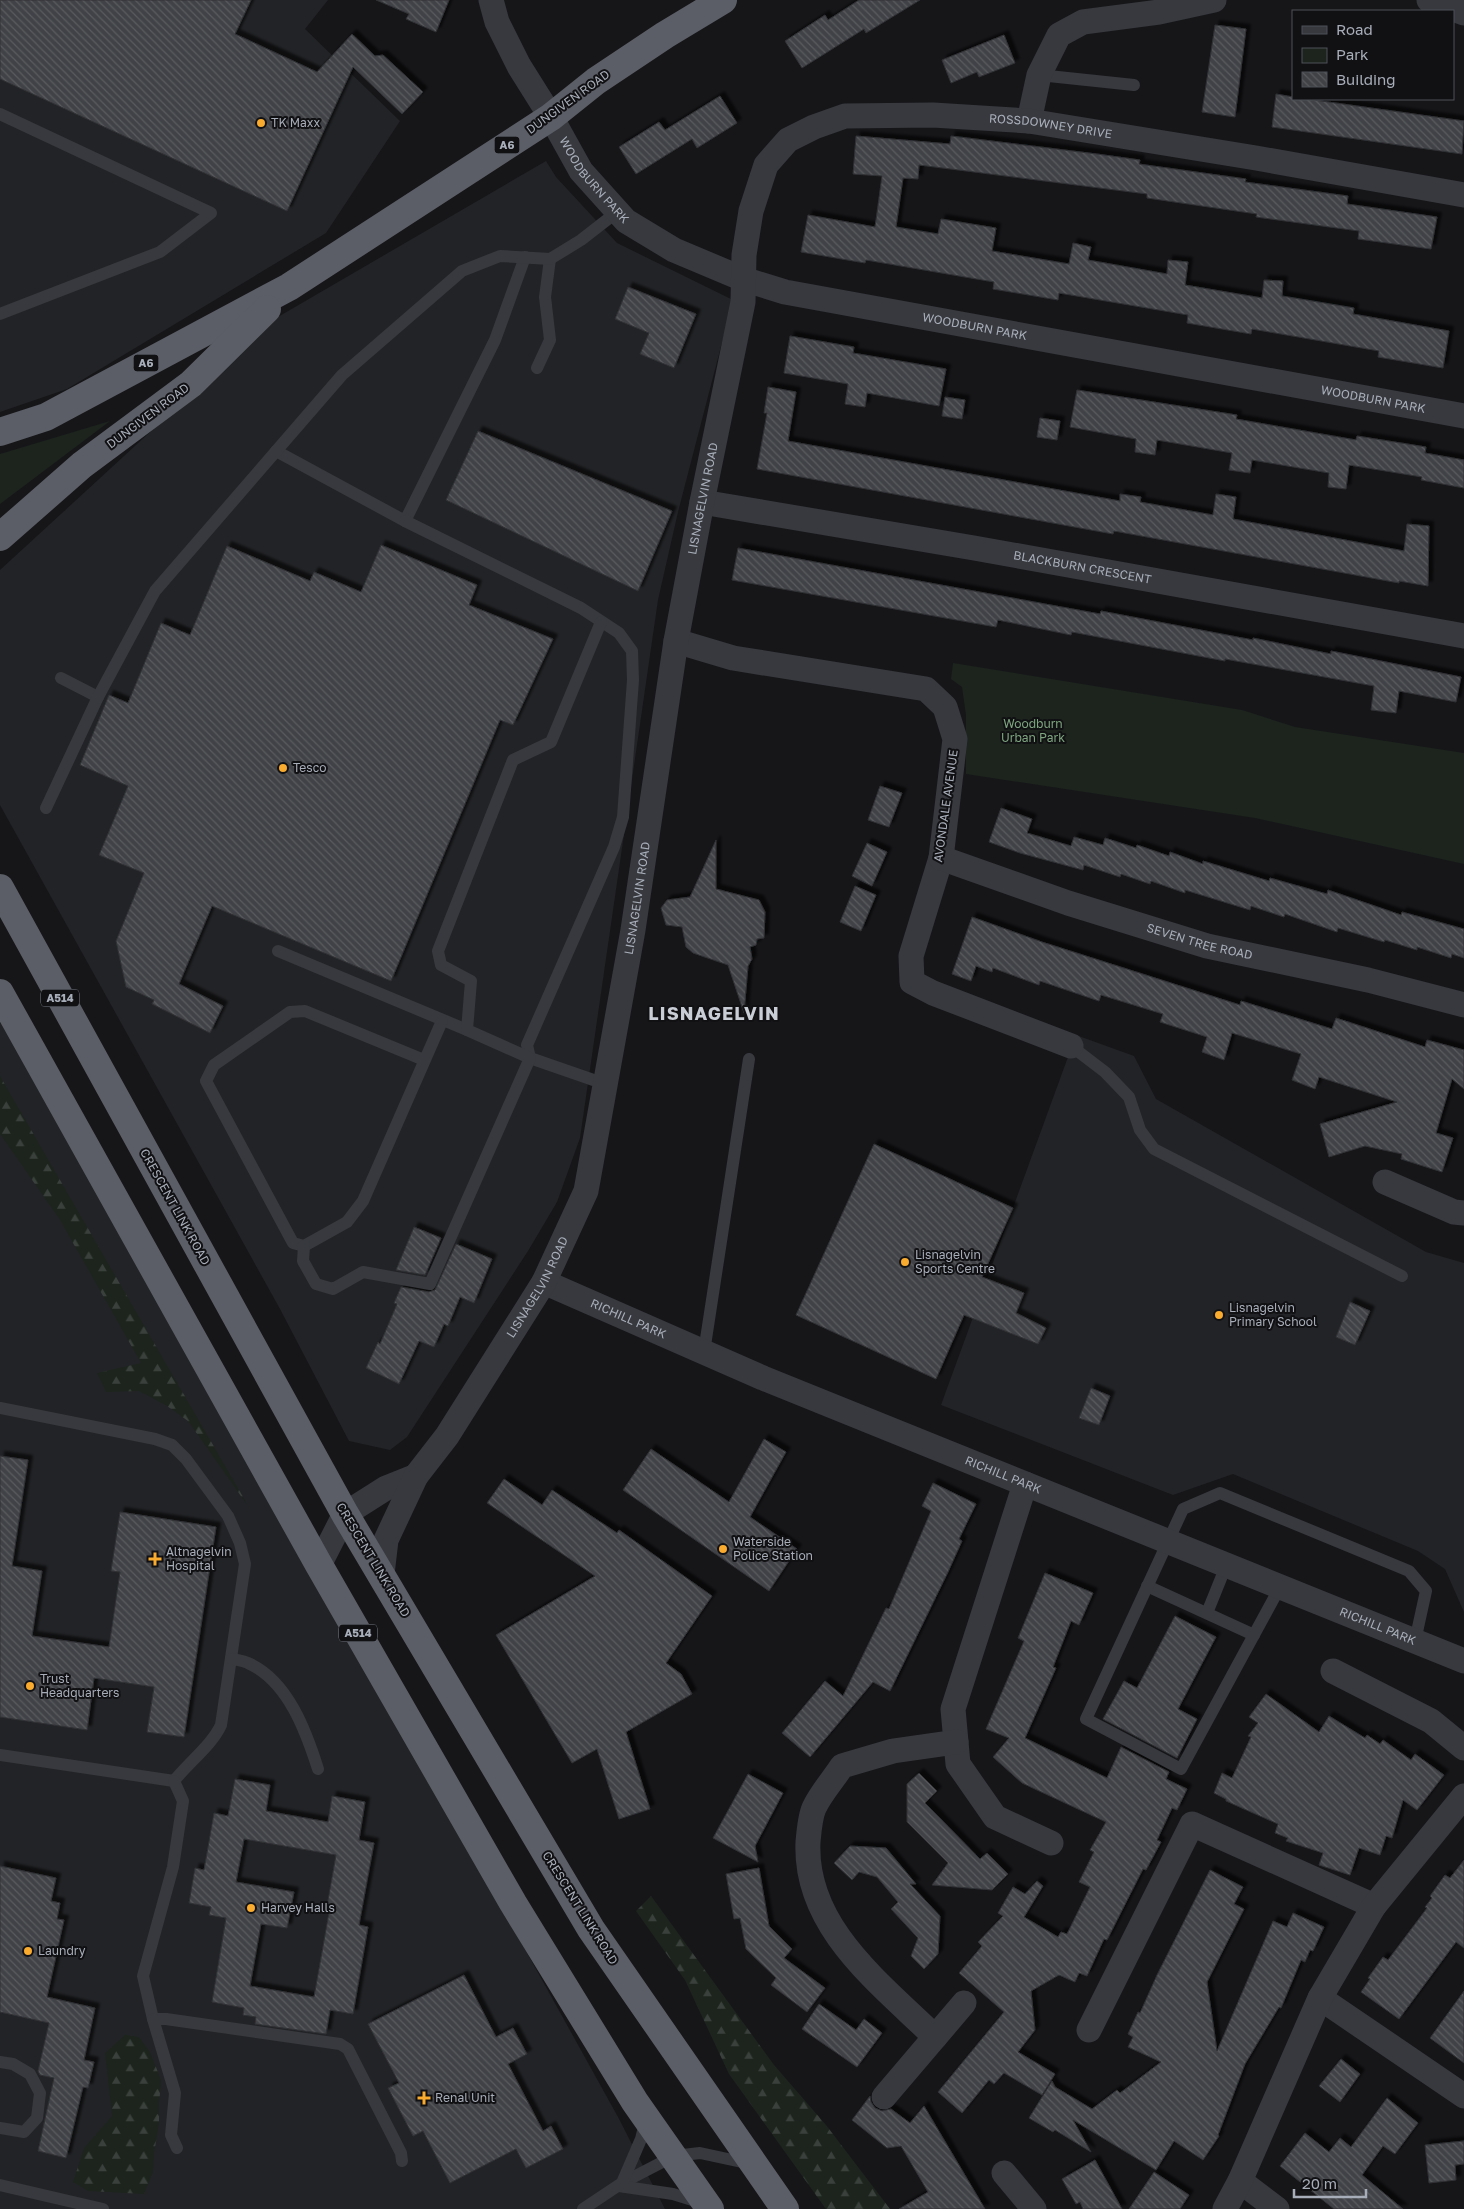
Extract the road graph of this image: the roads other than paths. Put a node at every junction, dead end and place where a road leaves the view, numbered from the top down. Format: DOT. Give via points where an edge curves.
graph roads {
  1 [pos="491,0"];
  2 [pos="723,0"];
  3 [pos="1214,0"];
  4 [pos="1429,0"];
  5 [pos="1464,14"];
  6 [pos="1039,75"];
  7 [pos="1134,86"];
  8 [pos="0,114"];
  9 [pos="551,116"];
  10 [pos="1029,122"];
  11 [pos="1464,195"];
  12 [pos="617,212"];
  13 [pos="525,257"];
  14 [pos="550,259"];
  15 [pos="743,279"];
  16 [pos="289,287"];
  17 [pos="0,314"];
  18 [pos="537,368"];
  19 [pos="1464,416"];
  20 [pos="0,432"];
  21 [pos="276,451"];
  22 [pos="702,502"];
  23 [pos="405,521"];
  24 [pos="0,537"];
  25 [pos="602,622"];
  26 [pos="1464,636"];
  27 [pos="676,641"];
  28 [pos="61,678"];
  29 [pos="98,697"];
  30 [pos="46,808"];
  31 [pos="941,858"];
  32 [pos="0,888"];
  33 [pos="278,951"];
  34 [pos="0,993"];
  35 [pos="1464,1005"];
  36 [pos="442,1021"];
  37 [pos="467,1030"];
  38 [pos="1072,1046"];
  39 [pos="530,1058"];
  40 [pos="749,1059"];
  41 [pos="424,1060"];
  42 [pos="605,1084"];
  43 [pos="1385,1182"];
  44 [pos="1464,1213"];
  45 [pos="304,1246"];
  46 [pos="1402,1276"];
  47 [pos="544,1282"];
  48 [pos="704,1352"];
  49 [pos="0,1408"];
  50 [pos="416,1476"];
  51 [pos="1025,1484"];
  52 [pos="345,1514"];
  53 [pos="1168,1542"];
  54 [pos="319,1565"];
  55 [pos="1226,1566"];
  56 [pos="382,1574"];
  57 [pos="1147,1586"];
  58 [pos="1280,1587"];
  59 [pos="1207,1613"];
  60 [pos="1254,1635"];
  61 [pos="1415,1641"];
  62 [pos="232,1658"];
  63 [pos="1464,1661"];
  64 [pos="1333,1671"];
  65 [pos="956,1742"];
  66 [pos="1464,1748"];
  67 [pos="0,1755"];
  68 [pos="318,1769"];
  69 [pos="174,1781"];
  70 [pos="1464,1796"];
  71 [pos="1051,1844"];
  72 [pos="1374,1906"];
  73 [pos="1320,1998"];
  74 [pos="964,2003"];
  75 [pos="153,2019"];
  76 [pos="1089,2030"];
  77 [pos="936,2037"];
  78 [pos="0,2062"];
  79 [pos="1464,2096"];
  80 [pos="884,2097"];
  81 [pos="646,2119"];
  82 [pos="0,2128"];
  83 [pos="177,2148"];
  84 [pos="674,2156"];
  85 [pos="402,2161"];
  86 [pos="755,2165"];
  87 [pos="1004,2173"];
  88 [pos="1240,2181"];
  89 [pos="620,2184"];
  90 [pos="0,2185"];
  91 [pos="708,2206"];
  92 [pos="103,2209"];
  93 [pos="584,2209"];
  94 [pos="785,2209"];
  95 [pos="1034,2209"];
  96 [pos="1225,2209"];
  97 [pos="1277,2209"];
  1 -- 9 [label="street, WOODBURN PARK" via="497,22 519,66"];
  2 -- 9 [label="highway, DUNGIVEN ROAD / A6" via="596,81"];
  3 -- 6 [label="street" via="1158,12 1082,22 1060,35"];
  4 -- 5 [label="street"];
  6 -- 7 [label="lane"];
  6 -- 10 [label="street"];
  8 -- 17 [label="lane" via="211,213 160,252"];
  9 -- 12 [label="street, WOODBURN PARK" via="581,171"];
  9 -- 16 [label="highway, DUNGIVEN ROAD / A6"];
  10 -- 11 [label="street, ROSSDOWNEY DRIVE"];
  10 -- 15 [label="street, ROSSDOWNEY DRIVE" via="933,115 845,116 788,140 766,165 751,211"];
  12 -- 14 [label="lane"];
  12 -- 15 [label="street, WOODBURN PARK" via="674,250"];
  13 -- 14 [label="lane"];
  13 -- 21 [label="lane" via="500,256 462,271 342,375"];
  13 -- 23 [label="lane" via="495,340"];
  14 -- 18 [label="lane" via="545,297 550,340"];
  15 -- 19 [label="street, WOODBURN PARK" via="785,292"];
  15 -- 22 [label="street, LISNAGELVIN ROAD" via="743,302"];
  16 -- 20 [label="highway, DUNGIVEN ROAD / A6" via="46,417"];
  16 -- 24 [label="highway, DUNGIVEN ROAD / A6" via="191,384 82,465"];
  21 -- 23 [label="lane"];
  21 -- 29 [label="lane" via="155,591"];
  22 -- 26 [label="street, BLACKBURN CRESCENT"];
  22 -- 27 [label="street, LISNAGELVIN ROAD"];
  23 -- 25 [label="lane" via="581,608"];
  25 -- 37 [label="lane" via="551,742 514,760 438,950 441,965 471,981"];
  25 -- 39 [label="lane" via="618,633 632,651 633,680 623,817 614,847 527,1045"];
  27 -- 31 [label="street, AVONDALE AVENUE" via="733,658 926,689 945,707 955,738"];
  27 -- 42 [label="street, LISNAGELVIN ROAD" via="633,930"];
  28 -- 29 [label="lane"];
  29 -- 30 [label="lane"];
  31 -- 35 [label="street, SEVEN TREE ROAD" via="1068,903 1207,946 1368,980"];
  31 -- 38 [label="street, AVONDALE AVENUE" via="911,956 912,982"];
  32 -- 52 [label="highway, CRESCENT LINK ROAD / A514"];
  33 -- 36 [label="lane"];
  34 -- 54 [label="highway, A514"];
  36 -- 37 [label="lane"];
  36 -- 41 [label="lane"];
  37 -- 39 [label="lane"];
  38 -- 46 [label="lane" via="1105,1072 1128,1097 1140,1130 1154,1149"];
  39 -- 42 [label="lane"];
  39 -- 45 [label="lane" via="430,1284 363,1272 333,1289 316,1284 303,1261"];
  40 -- 48 [label="lane"];
  41 -- 45 [label="lane" via="363,1201 346,1222"];
  41 -- 45 [label="lane" via="305,1011 290,1012 214,1065 206,1082 293,1243"];
  42 -- 47 [label="street, LISNAGELVIN ROAD" via="586,1191"];
  43 -- 44 [label="street" via="1454,1212"];
  47 -- 48 [label="street, RICHILL PARK"];
  47 -- 50 [label="street, LISNAGELVIN ROAD" via="447,1436"];
  48 -- 51 [label="street, RICHILL PARK"];
  49 -- 62 [label="lane" via="156,1439 172,1445 186,1459 228,1516 245,1564"];
  50 -- 52 [label="street" via="386,1488"];
  50 -- 56 [label="street, LISNAGELVIN ROAD" via="386,1540"];
  51 -- 53 [label="street, RICHILL PARK"];
  51 -- 65 [label="street" via="953,1709"];
  52 -- 54 [label="street"];
  52 -- 56 [label="highway, CRESCENT LINK ROAD / A514"];
  53 -- 55 [label="street, RICHILL PARK"];
  53 -- 57 [label="lane"];
  53 -- 61 [label="lane" via="1182,1509 1220,1493 1409,1571 1426,1591"];
  54 -- 81 [label="highway, A514" via="513,1903"];
  55 -- 58 [label="street, RICHILL PARK"];
  55 -- 59 [label="lane"];
  56 -- 86 [label="highway, CRESCENT LINK ROAD / A514" via="591,1929"];
  57 -- 59 [label="lane"];
  57 -- 60 [label="lane" via="1086,1720 1181,1769"];
  58 -- 60 [label="lane"];
  58 -- 61 [label="street, RICHILL PARK"];
  59 -- 60 [label="lane"];
  61 -- 63 [label="street, RICHILL PARK"];
  62 -- 68 [label="lane" via="266,1673 277,1685 299,1719"];
  62 -- 69 [label="lane" via="221,1725 216,1737"];
  64 -- 66 [label="street" via="1431,1721"];
  65 -- 71 [label="street" via="958,1764 994,1817"];
  65 -- 77 [label="street" via="893,1751 842,1766 814,1809 807,1859 818,1902 849,1952"];
  67 -- 69 [label="lane"];
  69 -- 75 [label="lane" via="183,1801 173,1867 144,1976"];
  70 -- 72 [label="street"];
  72 -- 73 [label="street"];
  72 -- 76 [label="street" via="1192,1824"];
  73 -- 79 [label="street"];
  73 -- 88 [label="street"];
  74 -- 77 [label="street"];
  75 -- 83 [label="lane" via="175,2093 171,2135"];
  75 -- 85 [label="lane" via="166,2018 340,2044 348,2049 401,2153"];
  77 -- 80 [label="street"];
  78 -- 82 [label="lane" via="13,2064 30,2074 40,2093 37,2118 24,2132"];
  81 -- 84 [label="highway, A514"];
  81 -- 89 [label="lane" via="641,2139"];
  84 -- 86 [label="lane" via="700,2153"];
  84 -- 89 [label="lane"];
  84 -- 91 [label="highway, A514"];
  86 -- 94 [label="highway, CRESCENT LINK ROAD / A514"];
  87 -- 95 [label="street"];
  88 -- 96 [label="street"];
  88 -- 97 [label="street"];
  89 -- 91 [label="lane" via="673,2194"];
  89 -- 93 [label="lane"];
  90 -- 92 [label="lane"];
}
